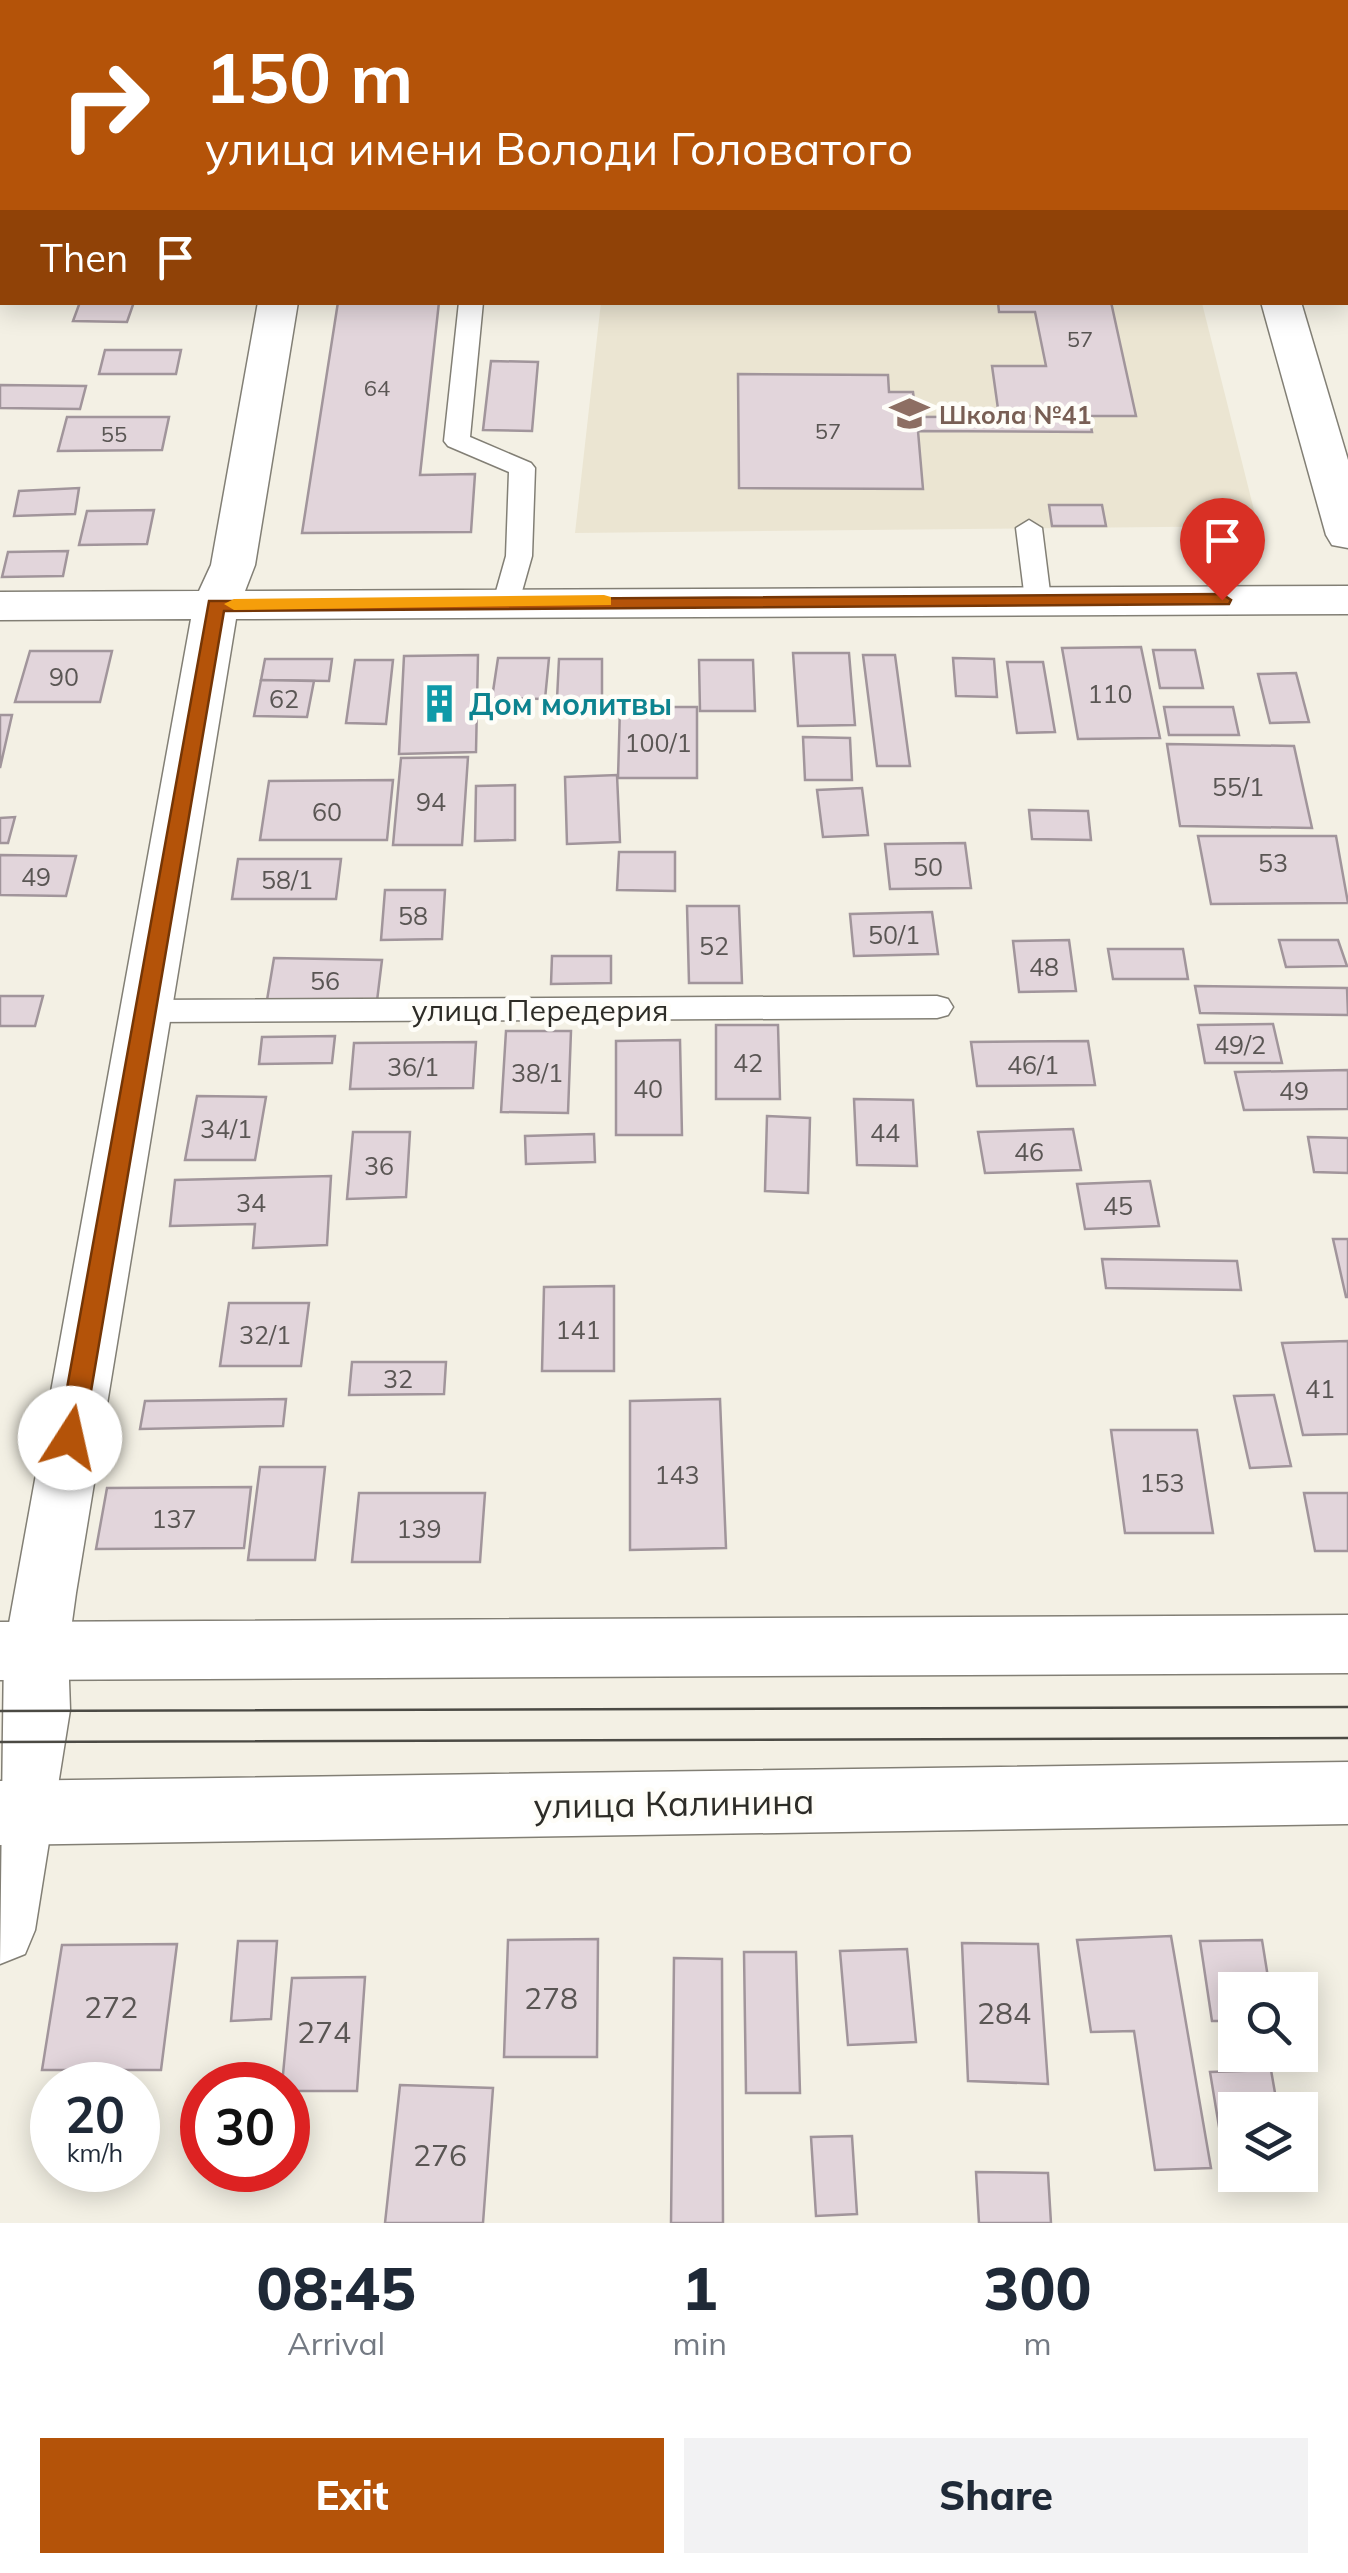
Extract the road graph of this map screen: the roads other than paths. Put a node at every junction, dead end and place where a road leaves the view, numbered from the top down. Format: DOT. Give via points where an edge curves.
graph roads {
  1 [pos="277,305"];
  2 [pos="471,305"];
  3 [pos="1282,305"];
  4 [pos="1029,528"];
  5 [pos="1348,535"];
  6 [pos="1038,600"];
  7 [pos="1348,600"];
  8 [pos="506,602"];
  9 [pos="216,605"];
  10 [pos="0,606"];
  11 [pos="938,1007"];
  12 [pos="144,1011"];
  13 [pos="1348,1644"];
  14 [pos="18,1651"];
  15 [pos="1348,1793"];
  16 [pos="10,1813"];
  17 [pos="0,1930"];
  1 -- 9 [label="street" via="233,565"];
  2 -- 8 [label="lane" via="457,441 522,468 519,556"];
  3 -- 5 [label="street"];
  4 -- 6 [label="lane"];
  6 -- 7 [label="street"];
  6 -- 8 [label="street"];
  8 -- 9 [label="street"];
  9 -- 10 [label="street"];
  9 -- 12 [label="street"];
  11 -- 12 [label="lane, улица Передерия"];
  12 -- 14 [label="street"];
  13 -- 14 [label="street"];
  14 -- 16 [label="street" via="38,1710"];
  15 -- 16 [label="street, улица Калинина"];
  16 -- 17 [label="street"];
}
